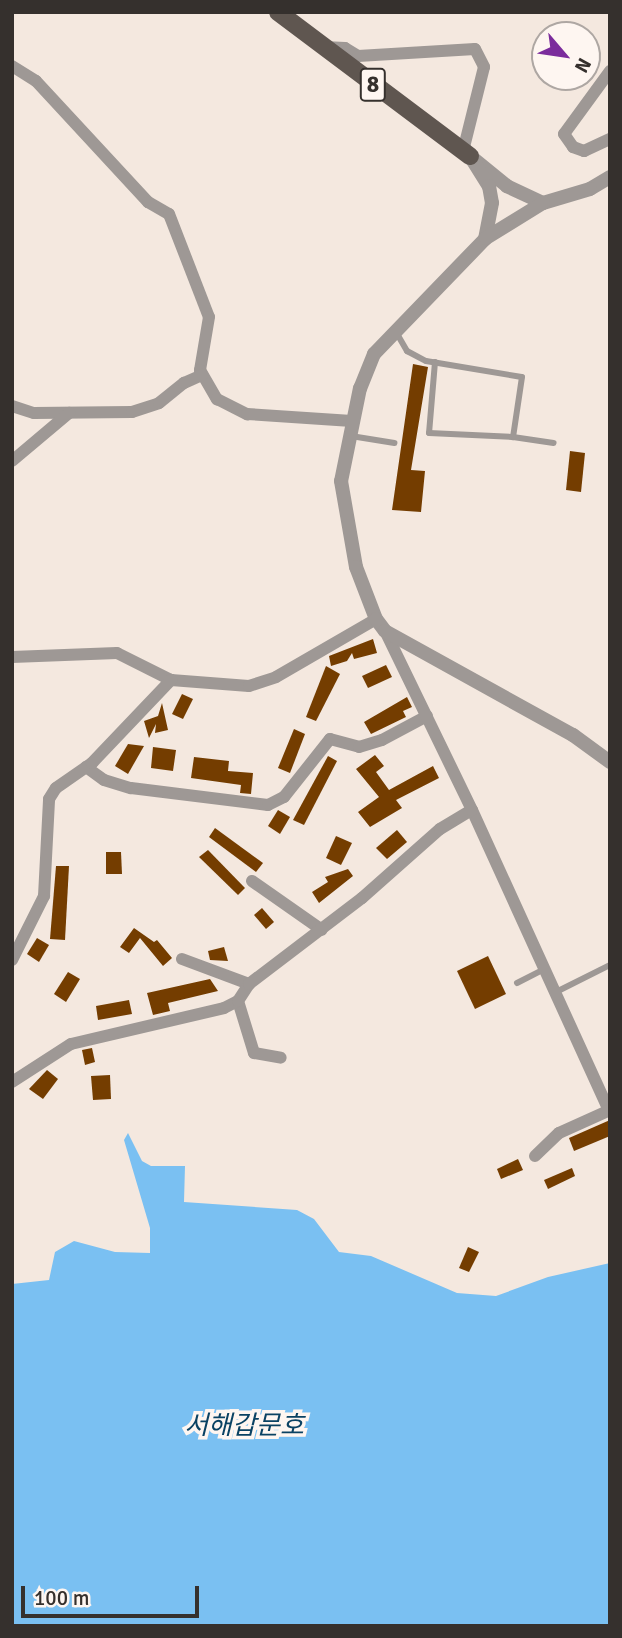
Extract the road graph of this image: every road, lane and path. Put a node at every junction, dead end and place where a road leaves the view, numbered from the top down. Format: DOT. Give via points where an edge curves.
graph roads {
  1 [pos="278,12"];
  2 [pos="322,47"];
  3 [pos="12,66"];
  4 [pos="610,71"];
  5 [pos="610,139"];
  6 [pos="466,154"];
  7 [pos="610,177"];
  8 [pos="543,204"];
  9 [pos="485,239"];
  10 [pos="396,332"];
  11 [pos="435,362"];
  12 [pos="202,376"];
  13 [pos="12,406"];
  14 [pos="69,413"];
  15 [pos="352,421"];
  16 [pos="349,436"];
  17 [pos="513,437"];
  18 [pos="394,443"];
  19 [pos="554,443"];
  20 [pos="12,461"];
  21 [pos="376,618"];
  22 [pos="386,631"];
  23 [pos="12,657"];
  24 [pos="171,680"];
  25 [pos="427,716"];
  26 [pos="610,762"];
  27 [pos="86,767"];
  28 [pos="472,810"];
  29 [pos="252,881"];
  30 [pos="322,930"];
  31 [pos="182,959"];
  32 [pos="12,960"];
  33 [pos="610,965"];
  34 [pos="545,968"];
  35 [pos="517,982"];
  36 [pos="249,984"];
  37 [pos="556,992"];
  38 [pos="238,1001"];
  39 [pos="281,1058"];
  40 [pos="12,1082"];
  41 [pos="610,1110"];
  42 [pos="535,1156"];
  1 -- 2 [label="main road, 8"];
  2 -- 6 [label="main road, 8"];
  2 -- 6 [label="street" via="345,48 358,56 475,49 484,67"];
  3 -- 12 [label="street" via="36,80 148,202 169,214 209,317"];
  4 -- 5 [label="street" via="564,134 573,147 584,152"];
  6 -- 8 [label="street" via="507,186"];
  6 -- 9 [label="street" via="489,186 492,203"];
  7 -- 8 [label="street" via="590,189"];
  8 -- 9 [label="street"];
  9 -- 10 [label="street"];
  10 -- 11 [label="lane" via="407,351"];
  10 -- 15 [label="street" via="374,354"];
  11 -- 17 [label="lane" via="522,377"];
  11 -- 17 [label="lane" via="429,433"];
  12 -- 14 [label="street" via="184,383 159,403 132,412"];
  12 -- 15 [label="street" via="228,408 247,414"];
  13 -- 14 [label="street"];
  14 -- 20 [label="street"];
  15 -- 16 [label="street"];
  16 -- 18 [label="lane"];
  16 -- 21 [label="street" via="341,481 346,526"];
  17 -- 19 [label="lane"];
  21 -- 22 [label="street"];
  21 -- 24 [label="street" via="276,677 249,686"];
  22 -- 25 [label="street"];
  22 -- 26 [label="street" via="573,736"];
  23 -- 24 [label="street" via="117,653"];
  24 -- 27 [label="street"];
  25 -- 27 [label="street" via="359,747 330,739 284,797 268,805 131,788 104,780"];
  25 -- 28 [label="street"];
  27 -- 32 [label="street" via="56,788 49,799 44,896"];
  28 -- 30 [label="street" via="440,828"];
  28 -- 34 [label="street"];
  29 -- 30 [label="street"];
  30 -- 36 [label="street"];
  31 -- 36 [label="street"];
  33 -- 37 [label="lane"];
  34 -- 35 [label="lane"];
  34 -- 37 [label="street"];
  36 -- 38 [label="street"];
  37 -- 41 [label="street"];
  38 -- 39 [label="street" via="254,1053"];
  38 -- 40 [label="street" via="71,1044"];
  41 -- 42 [label="street" via="559,1133"];
}
